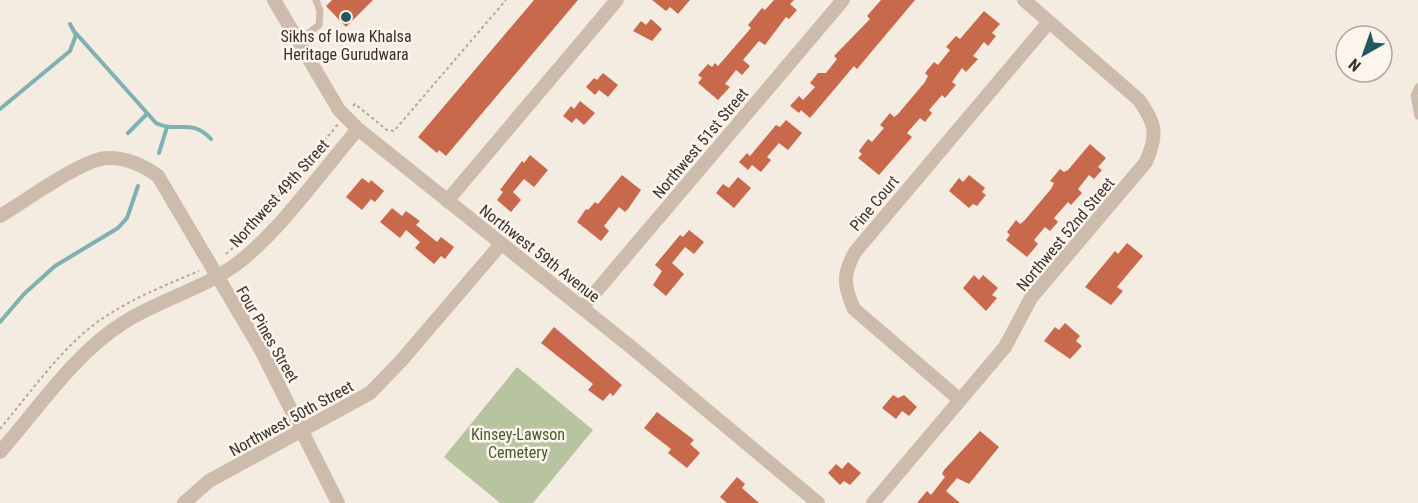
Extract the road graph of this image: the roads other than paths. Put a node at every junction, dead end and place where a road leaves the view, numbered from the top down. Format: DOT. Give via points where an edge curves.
graph roads {
  1 [pos="274,0"];
  2 [pos="316,0"];
  3 [pos="618,0"];
  4 [pos="843,0"];
  5 [pos="1024,0"];
  6 [pos="1049,22"];
  7 [pos="298,41"];
  8 [pos="1418,87"];
  9 [pos="1418,116"];
  10 [pos="358,129"];
  11 [pos="447,201"];
  12 [pos="0,216"];
  13 [pos="501,243"];
  14 [pos="217,279"];
  15 [pos="582,308"];
  16 [pos="960,400"];
  17 [pos="302,431"];
  18 [pos="0,452"];
  19 [pos="183,503"];
  20 [pos="338,503"];
  21 [pos="819,503"];
  22 [pos="873,503"];
  1 -- 7 [label="street, Northwest 59th Avenue"];
  2 -- 7 [label="lane" via="319,25"];
  3 -- 11 [label="street"];
  4 -- 15 [label="street, Northwest 51st Street"];
  5 -- 6 [label="street"];
  6 -- 16 [label="street, Northwest 52nd Street" via="1138,99 1153,120 1154,143 1146,162 1031,298 1005,347"];
  6 -- 16 [label="street, Pine Court" via="855,252 845,271 854,309"];
  7 -- 10 [label="street, Northwest 59th Avenue" via="345,116"];
  8 -- 9 [label="lane" via="1414,95"];
  10 -- 11 [label="street, Northwest 59th Avenue"];
  10 -- 14 [label="street, Northwest 49th Street" via="245,257"];
  11 -- 13 [label="street, Northwest 59th Avenue"];
  12 -- 14 [label="street, Four Pines Street" via="80,167 105,158 129,161 158,176"];
  13 -- 15 [label="street, Northwest 59th Avenue"];
  13 -- 17 [label="street, Northwest 50th Street" via="385,379 360,400"];
  14 -- 17 [label="street, Four Pines Street" via="261,350"];
  14 -- 18 [label="street, Northwest 49th Street" via="108,333"];
  15 -- 21 [label="street, Northwest 59th Avenue"];
  16 -- 22 [label="street, Northwest 52nd Street"];
  17 -- 19 [label="street, Northwest 50th Street" via="209,481"];
  17 -- 20 [label="street, Four Pines Street"];
}
